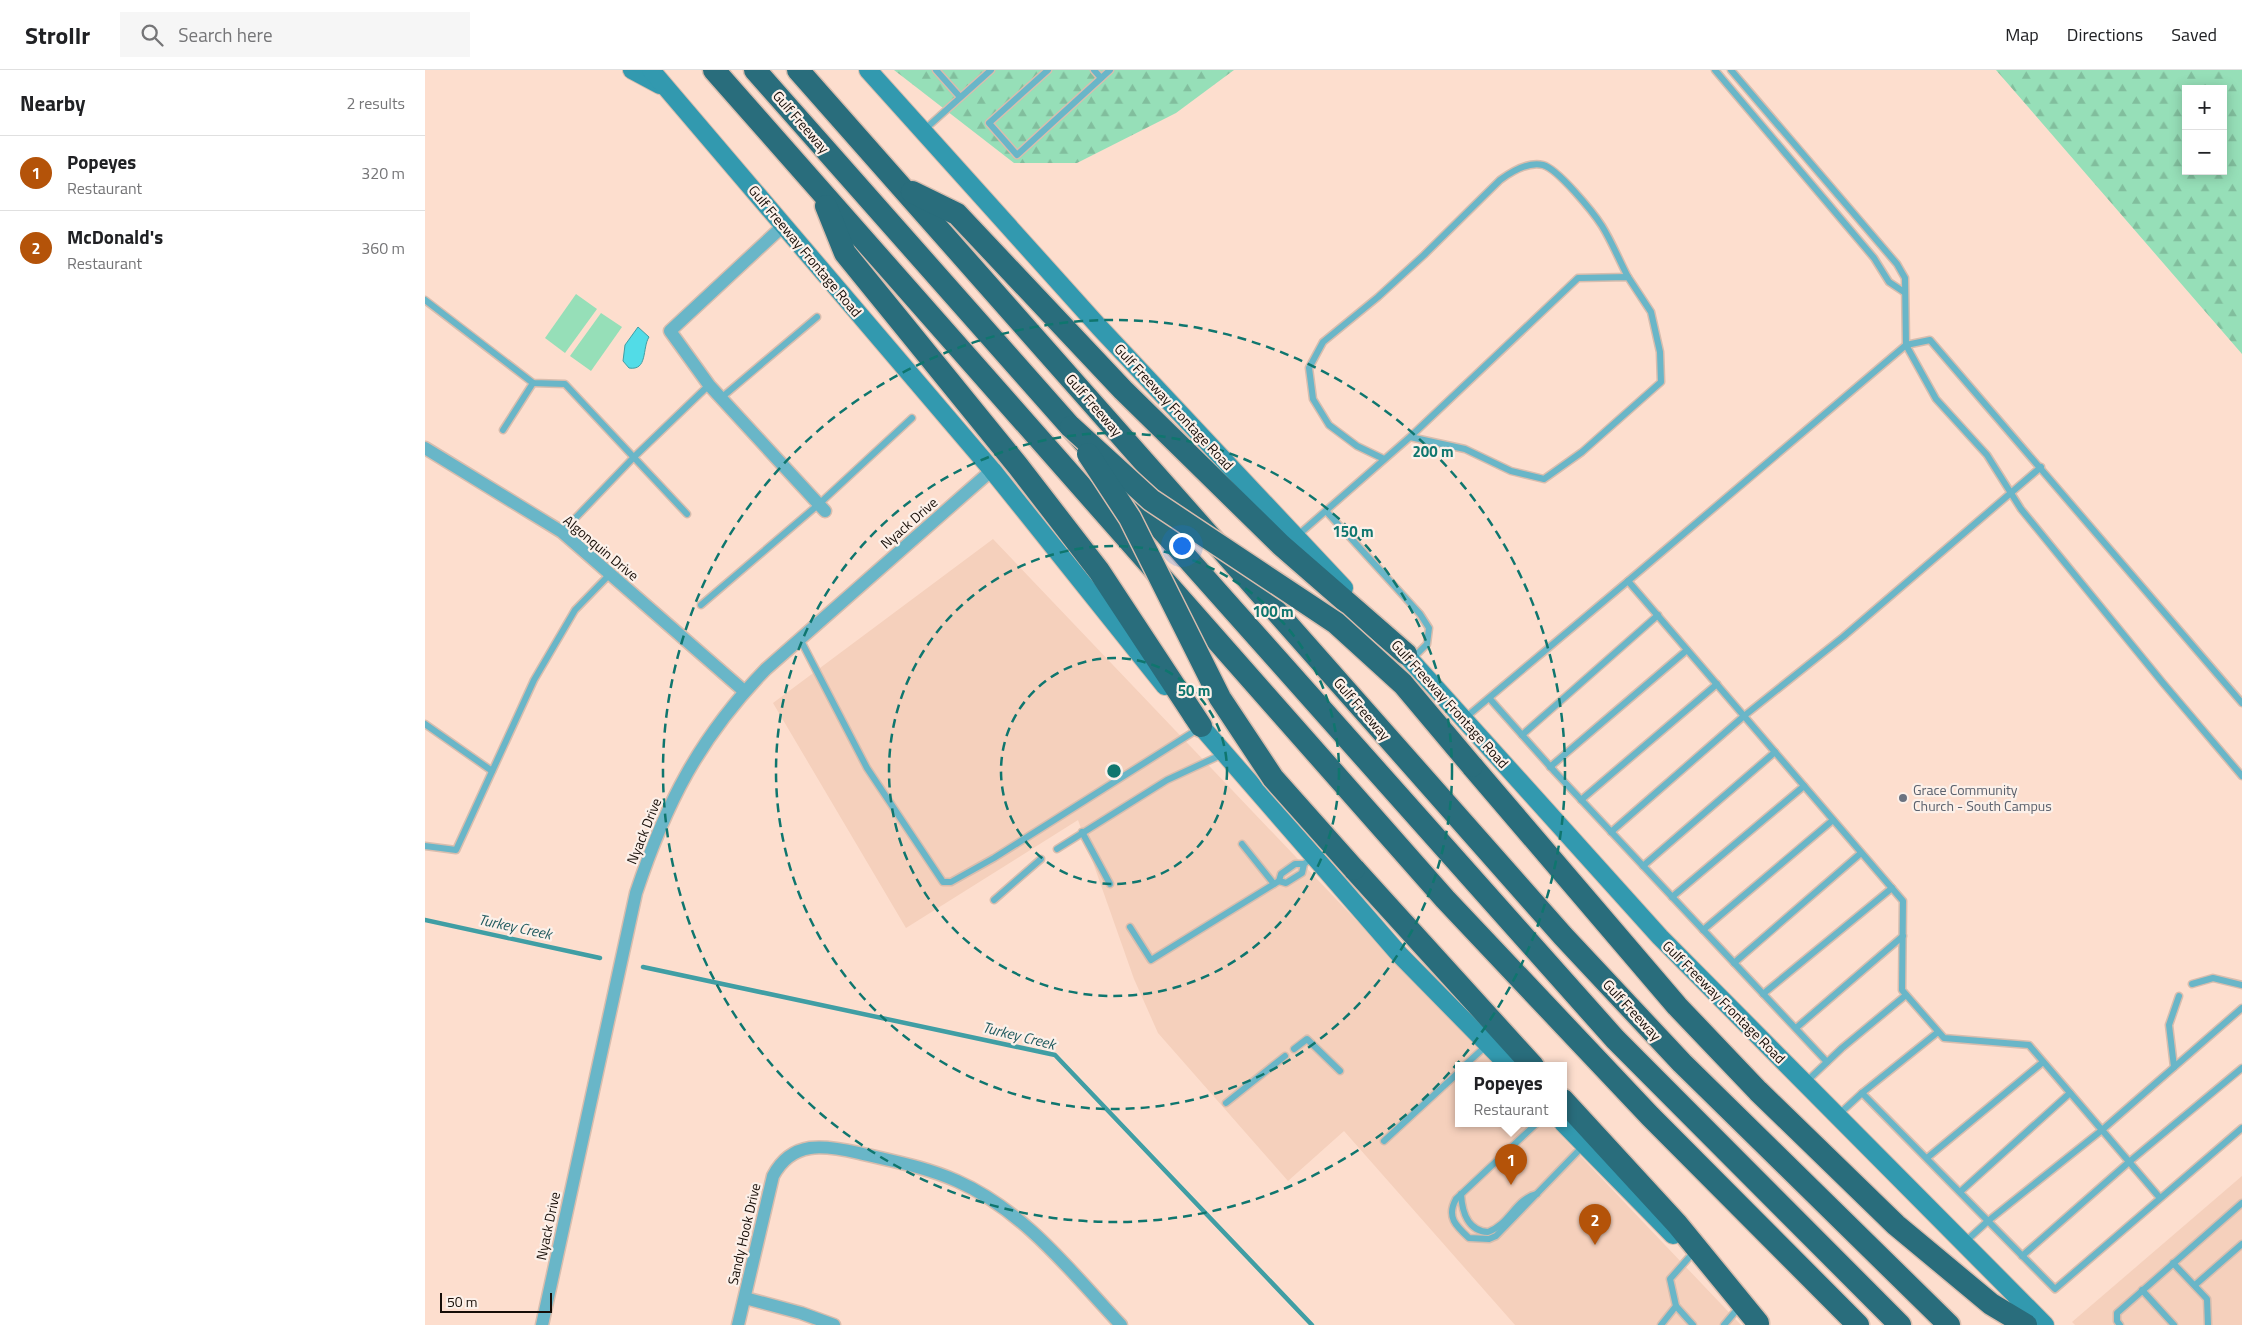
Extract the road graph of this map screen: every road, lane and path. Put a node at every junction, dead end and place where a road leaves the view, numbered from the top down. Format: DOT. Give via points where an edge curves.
graph roads {
  1 [pos="632,70"];
  2 [pos="651,70"];
  3 [pos="714,70"];
  4 [pos="755,70"];
  5 [pos="798,70"];
  6 [pos="868,70"];
  7 [pos="936,70"];
  8 [pos="991,70"];
  9 [pos="1048,70"];
  10 [pos="1094,70"];
  11 [pos="1110,70"];
  12 [pos="1715,70"];
  13 [pos="1731,70"];
  14 [pos="1101,78"];
  15 [pos="666,88"];
  16 [pos="960,97"];
  17 [pos="923,130"];
  18 [pos="902,187"];
  19 [pos="819,188"];
  20 [pos="783,226"];
  21 [pos="1628,277"];
  22 [pos="1904,292"];
  23 [pos="425,300"];
  24 [pos="817,317"];
  25 [pos="1906,345"];
  26 [pos="533,383"];
  27 [pos="709,385"];
  28 [pos="721,398"];
  29 [pos="912,418"];
  30 [pos="1071,427"];
  31 [pos="503,430"];
  32 [pos="1410,437"];
  33 [pos="425,448"];
  34 [pos="634,457"];
  35 [pos="1384,459"];
  36 [pos="2041,467"];
  37 [pos="992,470"];
  38 [pos="2011,491"];
  39 [pos="822,508"];
  40 [pos="1326,511"];
  41 [pos="687,514"];
  42 [pos="562,532"];
  43 [pos="1296,537"];
  44 [pos="609,574"];
  45 [pos="1628,580"];
  46 [pos="701,605"];
  47 [pos="1658,615"];
  48 [pos="800,639"];
  49 [pos="1687,650"];
  50 [pos="1409,657"];
  51 [pos="1717,684"];
  52 [pos="745,691"];
  53 [pos="1490,699"];
  54 [pos="2242,703"];
  55 [pos="1744,716"];
  56 [pos="1464,719"];
  57 [pos="425,724"];
  58 [pos="1201,726"];
  59 [pos="1522,735"];
  60 [pos="1775,752"];
  61 [pos="1225,754"];
  62 [pos="1550,767"];
  63 [pos="492,771"];
  64 [pos="2242,776"];
  65 [pos="1804,786"];
  66 [pos="1581,800"];
  67 [pos="1833,820"];
  68 [pos="1082,832"];
  69 [pos="1611,832"];
  70 [pos="1242,844"];
  71 [pos="425,846"];
  72 [pos="1057,849"];
  73 [pos="1861,853"];
  74 [pos="1041,859"];
  75 [pos="1309,860"];
  76 [pos="1643,866"];
  77 [pos="1276,883"];
  78 [pos="1110,884"];
  79 [pos="1892,888"];
  80 [pos="1672,897"];
  81 [pos="994,900"];
  82 [pos="1130,927"];
  83 [pos="1703,930"];
  84 [pos="1903,936"];
  85 [pos="1734,963"];
  86 [pos="2192,984"];
  87 [pos="2242,985"];
  88 [pos="1763,994"];
  89 [pos="1906,995"];
  90 [pos="2179,996"];
  91 [pos="2242,1008"];
  92 [pos="1795,1028"];
  93 [pos="1938,1032"];
  94 [pos="1488,1045"];
  95 [pos="1294,1049"];
  96 [pos="1285,1056"];
  97 [pos="1469,1062"];
  98 [pos="1505,1062"];
  99 [pos="1529,1062"];
  100 [pos="1827,1062"];
  101 [pos="2043,1062"];
  102 [pos="2174,1067"];
  103 [pos="2242,1068"];
  104 [pos="1340,1071"];
  105 [pos="1455,1076"];
  106 [pos="1805,1083"];
  107 [pos="2070,1092"];
  108 [pos="1862,1093"];
  109 [pos="1226,1103"];
  110 [pos="1567,1104"];
  111 [pos="1837,1116"];
  112 [pos="1533,1127"];
  113 [pos="1567,1127"];
  114 [pos="2242,1128"];
  115 [pos="2102,1130"];
  116 [pos="1384,1141"];
  117 [pos="1585,1145"];
  118 [pos="1927,1158"];
  119 [pos="2129,1162"];
  120 [pos="1960,1192"];
  121 [pos="1461,1194"];
  122 [pos="1537,1194"];
  123 [pos="2160,1198"];
  124 [pos="2242,1203"];
  125 [pos="1988,1221"];
  126 [pos="1964,1243"];
  127 [pos="2242,1244"];
  128 [pos="1692,1254"];
  129 [pos="2022,1256"];
  130 [pos="2173,1263"];
  131 [pos="2195,1285"];
  132 [pos="2141,1290"];
  133 [pos="745,1298"];
  134 [pos="1741,1305"];
  135 [pos="1676,1306"];
  136 [pos="1759,1324"];
  137 [pos="542,1325"];
  138 [pos="738,1325"];
  139 [pos="834,1325"];
  140 [pos="1121,1325"];
  141 [pos="1661,1325"];
  142 [pos="1693,1325"];
  143 [pos="1724,1325"];
  144 [pos="1858,1325"];
  145 [pos="1900,1325"];
  146 [pos="1949,1325"];
  147 [pos="2026,1325"];
  148 [pos="2045,1325"];
  149 [pos="2120,1325"];
  150 [pos="2174,1325"];
  151 [pos="2208,1325"];
  1 -- 15 [label="main road"];
  2 -- 15 [label="main road, Gulf Freeway Frontage Road"];
  3 -- 19 [label="highway"];
  4 -- 30 [label="highway, Gulf Freeway"];
  5 -- 18 [label="highway, Gulf Freeway"];
  6 -- 17 [label="main road, Gulf Freeway Frontage Road"];
  7 -- 16 [label="lane"];
  8 -- 16 [label="lane"];
  9 -- 14 [label="lane" via="989,123 1017,155"];
  10 -- 14 [label="lane"];
  11 -- 14 [label="lane"];
  12 -- 22 [label="lane" via="1874,258 1889,282"];
  13 -- 22 [label="lane" via="1897,264 1905,278"];
  15 -- 20 [label="main road, Gulf Freeway Frontage Road"];
  16 -- 17 [label="lane"];
  17 -- 43 [label="main road, Gulf Freeway Frontage Road" via="1100,328"];
  18 -- 50 [label="highway" via="957,214 1123,390 1281,545"];
  18 -- 146 [label="highway, Gulf Freeway" via="1563,936 1682,1063"];
  19 -- 58 [label="highway" via="845,253 1099,571"];
  19 -- 144 [label="highway" via="1445,899 1649,1116"];
  20 -- 27 [label="street" via="670,331"];
  20 -- 37 [label="main road, Gulf Freeway Frontage Road"];
  21 -- 32 [label="lane" via="1578,278"];
  21 -- 32 [label="lane" via="1651,312 1660,352 1661,382 1582,452 1544,479 1511,471 1465,449"];
  21 -- 35 [label="lane" via="1601,225 1559,175 1542,165 1524,167 1500,180 1425,255 1323,342 1309,368 1313,399 1329,425 1357,446"];
  22 -- 25 [label="lane"];
  23 -- 26 [label="lane"];
  24 -- 28 [label="lane"];
  25 -- 36 [label="lane" via="1931,340"];
  25 -- 38 [label="lane" via="1936,399 1987,455"];
  25 -- 45 [label="lane"];
  26 -- 31 [label="lane"];
  26 -- 34 [label="lane" via="565,384"];
  27 -- 28 [label="street"];
  27 -- 34 [label="lane"];
  28 -- 39 [label="street"];
  29 -- 39 [label="lane"];
  30 -- 99 [label="highway, bridge" via="1129,518 1220,698 1273,778"];
  30 -- 145 [label="highway, Gulf Freeway, bridge" via="1615,1039"];
  30 -- 147 [label="highway, bridge" via="1151,500 1336,623 1403,684 1677,1006 1758,1091 1896,1225 1991,1304"];
  32 -- 35 [label="lane"];
  33 -- 42 [label="street, Algonquin Drive"];
  34 -- 41 [label="lane"];
  34 -- 42 [label="lane"];
  35 -- 40 [label="lane"];
  36 -- 38 [label="lane"];
  36 -- 54 [label="lane"];
  37 -- 48 [label="street, Nyack Drive"];
  37 -- 58 [label="main road, Gulf Freeway Frontage Road" via="1146,664"];
  38 -- 55 [label="lane" via="1843,637"];
  38 -- 64 [label="lane" via="2033,524"];
  39 -- 46 [label="lane"];
  40 -- 43 [label="lane"];
  40 -- 50 [label="lane" via="1429,628 1427,644"];
  42 -- 44 [label="street, Algonquin Drive"];
  43 -- 50 [label="main road, Gulf Freeway Frontage Road"];
  44 -- 52 [label="street, Algonquin Drive"];
  44 -- 63 [label="lane" via="575,610 534,680"];
  45 -- 47 [label="lane"];
  45 -- 53 [label="lane"];
  47 -- 49 [label="lane"];
  47 -- 59 [label="lane"];
  48 -- 52 [label="street, Nyack Drive"];
  48 -- 58 [label="lane" via="867,768 943,882 951,882 994,858"];
  49 -- 51 [label="lane"];
  49 -- 62 [label="lane"];
  50 -- 56 [label="main road, Gulf Freeway Frontage Road"];
  51 -- 55 [label="lane"];
  51 -- 66 [label="lane"];
  52 -- 137 [label="street, Nyack Drive" via="715,727 680,784 654,839 636,893"];
  53 -- 56 [label="lane"];
  53 -- 59 [label="lane"];
  55 -- 60 [label="lane"];
  55 -- 69 [label="lane"];
  56 -- 106 [label="main road, Gulf Freeway Frontage Road" via="1660,938"];
  57 -- 63 [label="lane"];
  58 -- 61 [label="main road, Gulf Freeway Frontage Road"];
  59 -- 62 [label="lane"];
  60 -- 65 [label="lane"];
  60 -- 76 [label="lane"];
  61 -- 68 [label="lane" via="1167,780"];
  61 -- 75 [label="main road, Gulf Freeway Frontage Road"];
  62 -- 66 [label="lane"];
  63 -- 71 [label="lane" via="456,850"];
  65 -- 67 [label="lane"];
  65 -- 80 [label="lane"];
  66 -- 69 [label="lane"];
  67 -- 73 [label="lane"];
  67 -- 83 [label="lane"];
  68 -- 72 [label="lane"];
  68 -- 78 [label="lane"];
  69 -- 76 [label="lane"];
  70 -- 77 [label="lane"];
  73 -- 79 [label="lane"];
  73 -- 85 [label="lane"];
  74 -- 81 [label="lane"];
  75 -- 77 [label="lane" via="1295,864 1281,874"];
  75 -- 77 [label="lane" via="1302,873 1287,883"];
  75 -- 94 [label="main road, Gulf Freeway Frontage Road"];
  76 -- 80 [label="lane"];
  77 -- 82 [label="lane" via="1151,960"];
  79 -- 84 [label="lane" via="1903,902"];
  79 -- 88 [label="lane"];
  80 -- 83 [label="lane"];
  83 -- 85 [label="lane"];
  84 -- 89 [label="lane" via="1902,990"];
  84 -- 92 [label="lane"];
  85 -- 88 [label="lane"];
  86 -- 87 [label="lane" via="2213,978"];
  88 -- 92 [label="lane"];
  89 -- 93 [label="lane"];
  89 -- 100 [label="lane"];
  90 -- 102 [label="lane" via="2169,1025"];
  91 -- 102 [label="lane"];
  92 -- 100 [label="lane"];
  93 -- 101 [label="lane" via="1943,1038 2029,1045"];
  93 -- 108 [label="lane"];
  94 -- 97 [label="lane"];
  94 -- 98 [label="main road, Gulf Freeway Frontage Road"];
  95 -- 104 [label="lane" via="1307,1039"];
  96 -- 109 [label="lane"];
  100 -- 106 [label="lane"];
  101 -- 107 [label="lane"];
  101 -- 118 [label="lane"];
  102 -- 115 [label="lane"];
  103 -- 119 [label="lane"];
  105 -- 116 [label="lane"];
  106 -- 111 [label="main road, Gulf Freeway Frontage Road"];
  107 -- 115 [label="lane"];
  107 -- 120 [label="lane"];
  108 -- 111 [label="lane"];
  108 -- 118 [label="lane"];
  110 -- 136 [label="highway" via="1677,1224"];
  111 -- 126 [label="main road, Gulf Freeway Frontage Road"];
  112 -- 121 [label="lane"];
  113 -- 117 [label="main road"];
  114 -- 123 [label="lane"];
  115 -- 119 [label="lane"];
  115 -- 125 [label="lane"];
  117 -- 122 [label="lane"];
  117 -- 128 [label="main road"];
  118 -- 120 [label="lane"];
  119 -- 123 [label="lane"];
  119 -- 129 [label="lane"];
  120 -- 125 [label="lane"];
  121 -- 122 [label="lane" via="1466,1218 1479,1230 1488,1232 1529,1196"];
  121 -- 122 [label="lane" via="1453,1205 1451,1218 1469,1238 1477,1239 1497,1236"];
  123 -- 129 [label="lane" via="2055,1289"];
  124 -- 130 [label="lane"];
  125 -- 126 [label="lane"];
  125 -- 129 [label="lane"];
  126 -- 148 [label="main road, Gulf Freeway Frontage Road"];
  127 -- 131 [label="lane"];
  128 -- 134 [label="main road"];
  128 -- 135 [label="lane" via="1671,1279"];
  130 -- 131 [label="lane"];
  130 -- 132 [label="lane"];
  131 -- 151 [label="lane" via="2207,1299"];
  132 -- 149 [label="lane" via="2117,1313"];
  132 -- 150 [label="lane"];
  133 -- 138 [label="street, Sandy Hook Drive"];
  133 -- 139 [label="street"];
  133 -- 140 [label="street, Sandy Hook Drive" via="769,1186 779,1166 791,1155 807,1148 837,1148 957,1180 994,1201 1027,1227"];
  134 -- 136 [label="main road"];
  134 -- 143 [label="lane"];
  135 -- 141 [label="lane"];
  135 -- 142 [label="lane"];
}
